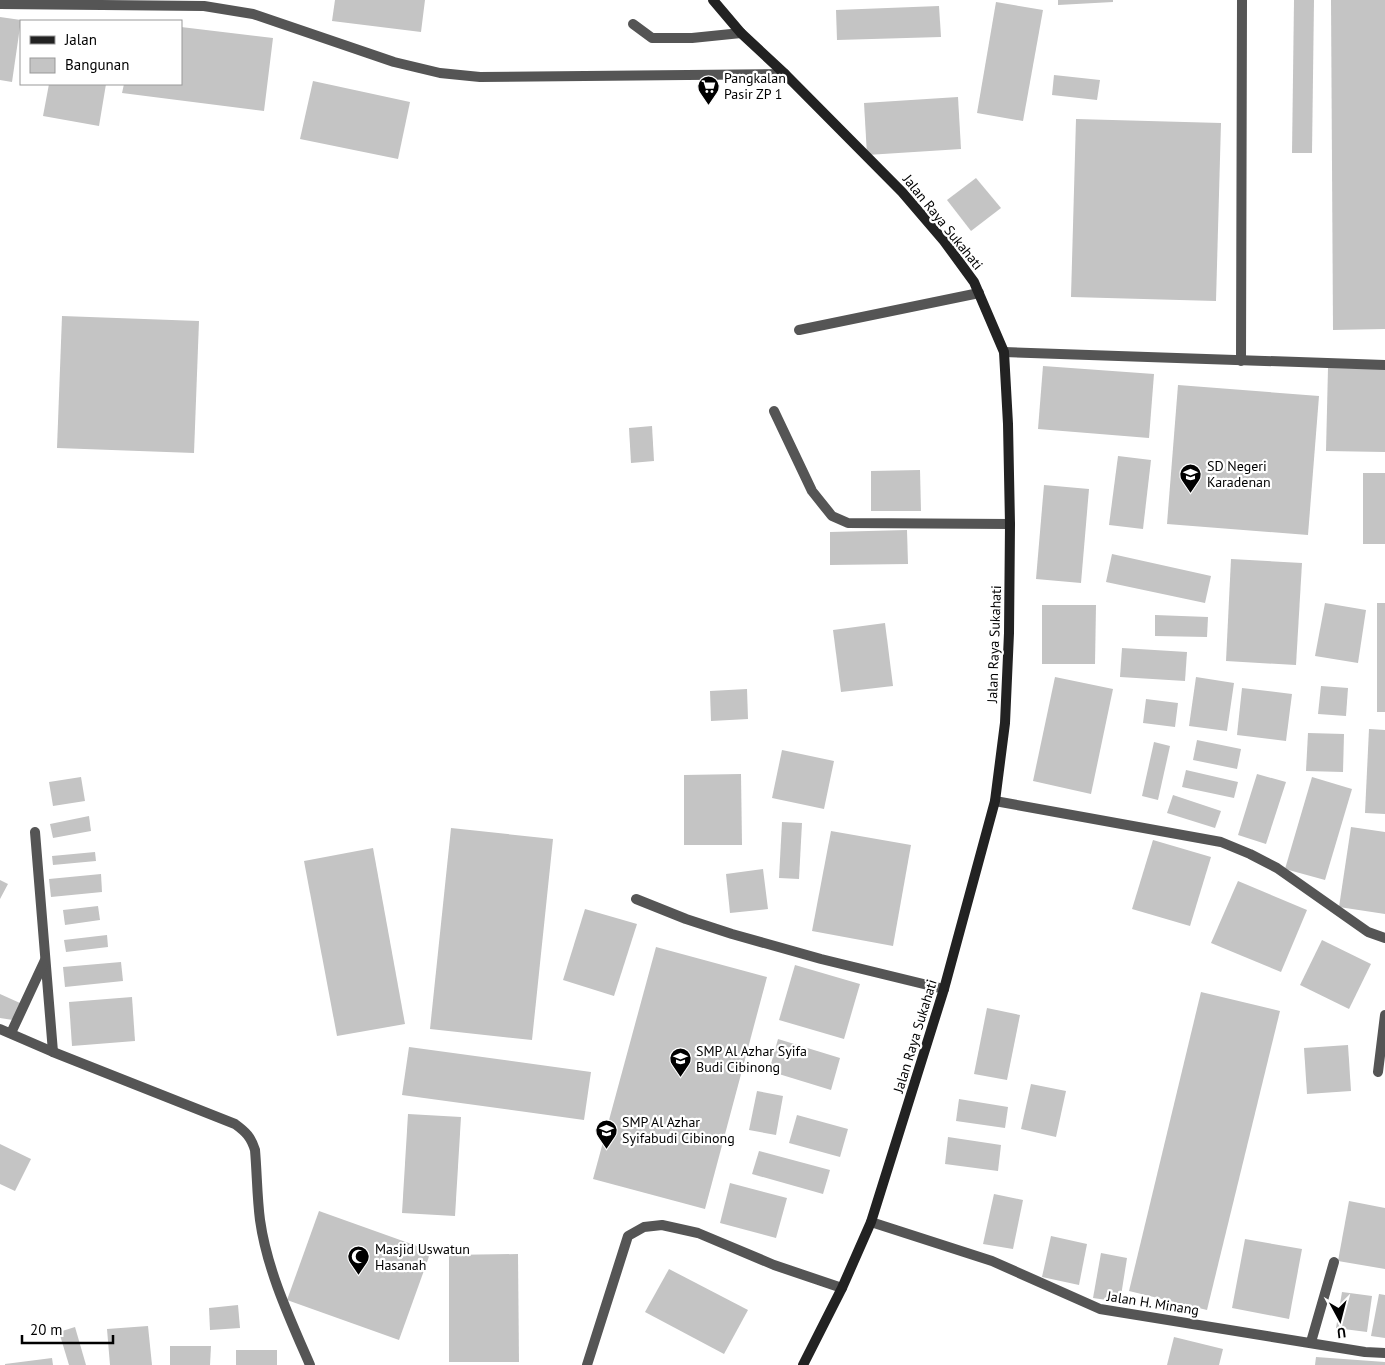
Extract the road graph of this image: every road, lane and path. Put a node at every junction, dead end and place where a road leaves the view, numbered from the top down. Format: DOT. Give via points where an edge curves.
graph roads {
  1 [pos="713,0"];
  2 [pos="1242,0"];
  3 [pos="65,2"];
  4 [pos="0,4"];
  5 [pos="634,24"];
  6 [pos="741,33"];
  7 [pos="785,74"];
  8 [pos="979,293"];
  9 [pos="799,330"];
  10 [pos="1004,352"];
  11 [pos="1241,361"];
  12 [pos="1385,365"];
  13 [pos="774,411"];
  14 [pos="1010,524"];
  15 [pos="995,801"];
  16 [pos="35,832"];
  17 [pos="636,899"];
  18 [pos="1385,938"];
  19 [pos="45,959"];
  20 [pos="944,989"];
  21 [pos="1385,1015"];
  22 [pos="0,1029"];
  23 [pos="11,1033"];
  24 [pos="53,1052"];
  25 [pos="1378,1072"];
  26 [pos="871,1222"];
  27 [pos="1334,1262"];
  28 [pos="842,1288"];
  29 [pos="1311,1342"];
  30 [pos="1385,1353"];
  31 [pos="310,1365"];
  32 [pos="587,1365"];
  33 [pos="803,1365"];
  1 -- 6 [label="main road, Jalan Raya Sukahati"];
  2 -- 11 [label="street"];
  3 -- 4 [label="street"];
  3 -- 7 [label="street" via="204,6 253,14 394,62 440,73 480,77"];
  5 -- 6 [label="street" via="652,38"];
  6 -- 7 [label="main road, Jalan Raya Sukahati"];
  7 -- 8 [label="main road, Jalan Raya Sukahati" via="902,192 944,241"];
  8 -- 9 [label="street"];
  8 -- 10 [label="main road, Jalan Raya Sukahati"];
  10 -- 11 [label="street"];
  10 -- 14 [label="main road, Jalan Raya Sukahati"];
  11 -- 12 [label="street"];
  13 -- 14 [label="street" via="812,491 832,516 848,523"];
  14 -- 15 [label="main road, Jalan Raya Sukahati" via="1005,723"];
  15 -- 18 [label="street" via="1221,842 1277,868 1368,932"];
  15 -- 20 [label="main road, Jalan Raya Sukahati"];
  16 -- 19 [label="street"];
  17 -- 20 [label="street" via="732,934"];
  19 -- 23 [label="street"];
  19 -- 24 [label="street"];
  20 -- 26 [label="main road, Jalan Raya Sukahati"];
  21 -- 25 [label="street"];
  22 -- 23 [label="street"];
  23 -- 24 [label="street"];
  24 -- 31 [label="street" via="235,1124 249,1136 255,1150 260,1220 268,1256"];
  26 -- 28 [label="main road, Jalan Raya Sukahati"];
  26 -- 29 [label="street, Jalan H. Minang" via="992,1261 1100,1309"];
  27 -- 29 [label="street"];
  28 -- 32 [label="street" via="774,1265 698,1233 662,1225 644,1227 628,1236"];
  28 -- 33 [label="main road, Jalan Raya Sukahati"];
  29 -- 30 [label="street, Jalan H. Minang"];
}
